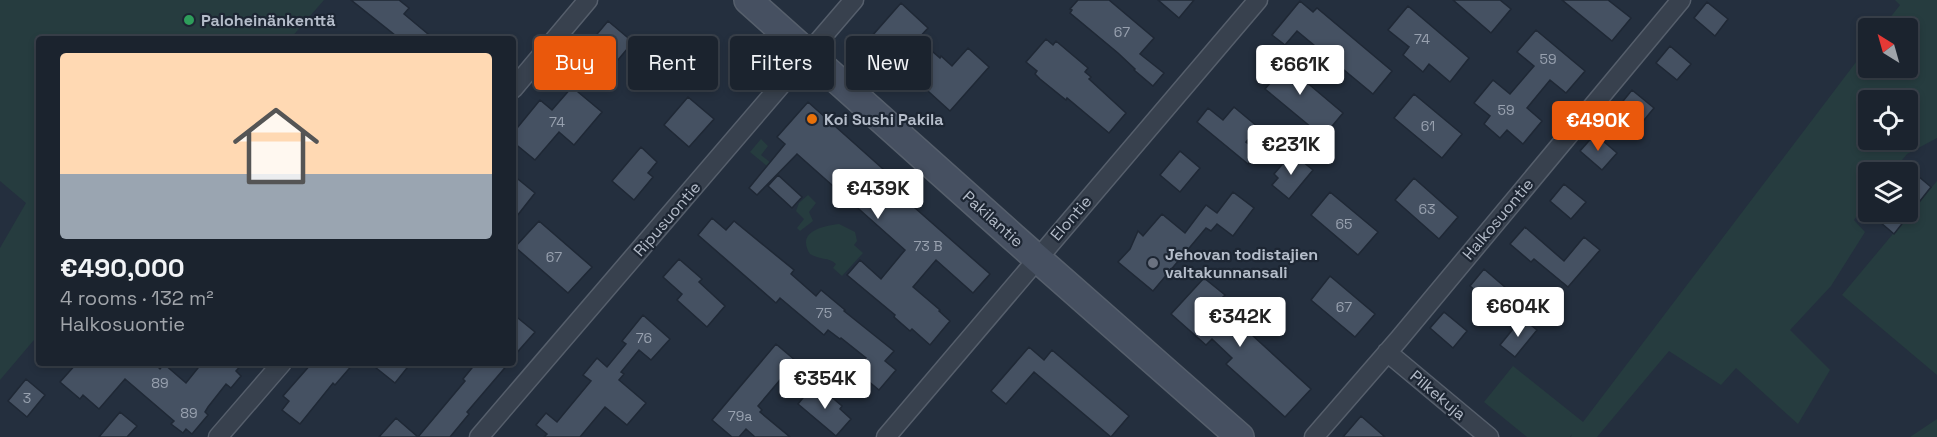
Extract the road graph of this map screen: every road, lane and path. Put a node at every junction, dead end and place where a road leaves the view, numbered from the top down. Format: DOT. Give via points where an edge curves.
graph roads {
  1 [pos="588,0"];
  2 [pos="748,0"];
  3 [pos="854,0"];
  4 [pos="1258,0"];
  5 [pos="1681,0"];
  6 [pos="788,36"];
  7 [pos="823,36"];
  8 [pos="834,77"];
  9 [pos="516,85"];
  10 [pos="777,90"];
  11 [pos="1037,258"];
  12 [pos="1387,352"];
  13 [pos="279,366"];
  14 [pos="218,437"];
  15 [pos="479,437"];
  16 [pos="885,437"];
  17 [pos="1240,437"];
  18 [pos="1314,437"];
  19 [pos="1489,437"];
  1 -- 9 [label="street"];
  2 -- 6 [label="main road, Pakilantie"];
  3 -- 7 [label="street, Ripusuontie"];
  4 -- 11 [label="street, Elontie"];
  5 -- 12 [label="street, Halkosuontie"];
  8 -- 11 [label="main road, Pakilantie"];
  10 -- 15 [label="street, Ripusuontie"];
  11 -- 16 [label="street, Elontie"];
  11 -- 17 [label="main road, Pakilantie"];
  12 -- 18 [label="street, Halkosuontie"];
  12 -- 19 [label="street, Pilkekuja"];
  13 -- 14 [label="street"];
}
